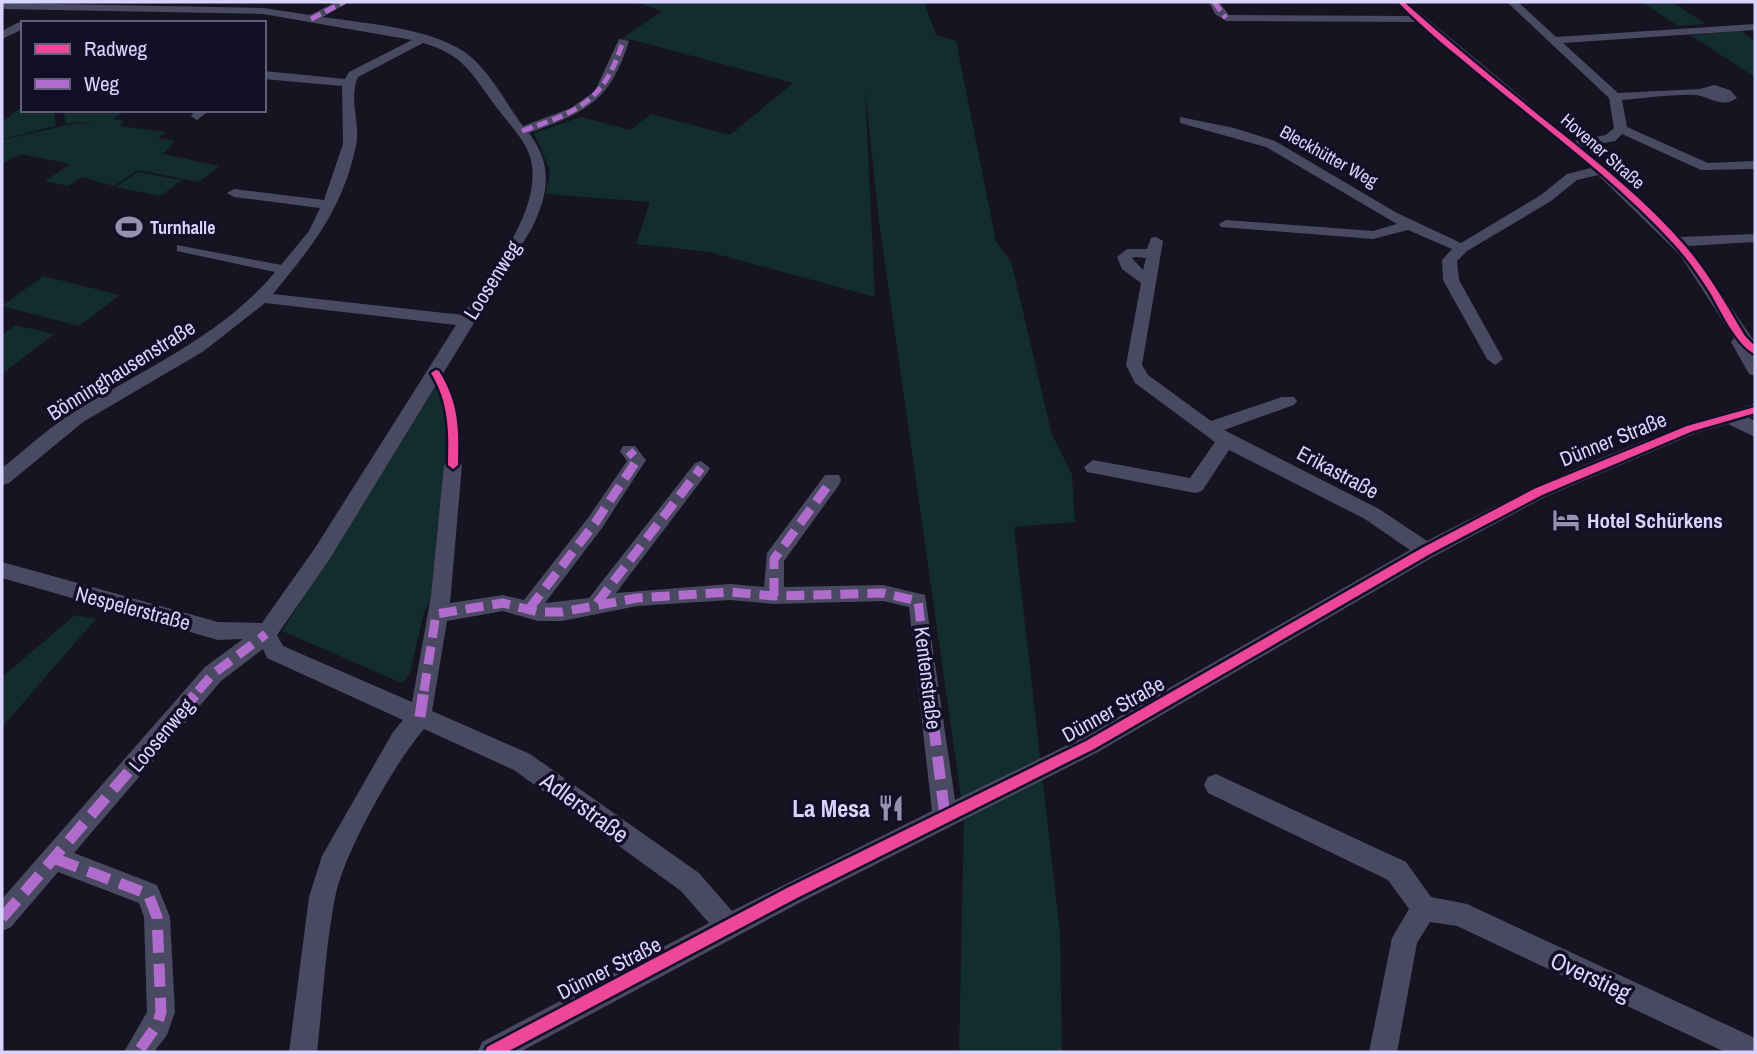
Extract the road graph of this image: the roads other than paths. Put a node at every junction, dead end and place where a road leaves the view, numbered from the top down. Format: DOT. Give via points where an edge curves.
graph roads {
  1 [pos="344,2"];
  2 [pos="1214,2"];
  3 [pos="1401,2"];
  4 [pos="1511,2"];
  5 [pos="57,4"];
  6 [pos="192,5"];
  7 [pos="2,6"];
  8 [pos="311,19"];
  9 [pos="1420,19"];
  10 [pos="27,21"];
  11 [pos="21,25"];
  12 [pos="1755,27"];
  13 [pos="2,36"];
  14 [pos="424,38"];
  15 [pos="1555,40"];
  16 [pos="623,41"];
  17 [pos="266,75"];
  18 [pos="349,83"];
  19 [pos="1703,92"];
  20 [pos="1615,97"];
  21 [pos="1184,120"];
  22 [pos="1620,129"];
  23 [pos="522,131"];
  24 [pos="1572,145"];
  25 [pos="1755,165"];
  26 [pos="1601,170"];
  27 [pos="234,193"];
  28 [pos="329,205"];
  29 [pos="1226,224"];
  30 [pos="1411,225"];
  31 [pos="1755,238"];
  32 [pos="1677,242"];
  33 [pos="182,248"];
  34 [pos="1462,248"];
  35 [pos="285,270"];
  36 [pos="1147,280"];
  37 [pos="262,298"];
  38 [pos="467,321"];
  39 [pos="1742,338"];
  40 [pos="1755,351"];
  41 [pos="1495,359"];
  42 [pos="1755,370"];
  43 [pos="1755,397"];
  44 [pos="1288,401"];
  45 [pos="1755,410"];
  46 [pos="1730,418"];
  47 [pos="1690,428"];
  48 [pos="1208,429"];
  49 [pos="1755,431"];
  50 [pos="1226,441"];
  51 [pos="629,451"];
  52 [pos="453,465"];
  53 [pos="1093,467"];
  54 [pos="701,468"];
  55 [pos="2,478"];
  56 [pos="832,480"];
  57 [pos="1426,551"];
  58 [pos="2,570"];
  59 [pos="774,596"];
  60 [pos="597,603"];
  61 [pos="529,609"];
  62 [pos="436,614"];
  63 [pos="266,634"];
  64 [pos="420,717"];
  65 [pos="1216,785"];
  66 [pos="945,816"];
  67 [pos="56,859"];
  68 [pos="1424,909"];
  69 [pos="2,918"];
  70 [pos="729,927"];
  71 [pos="138,1052"];
  72 [pos="303,1052"];
  73 [pos="492,1052"];
  74 [pos="1383,1052"];
  75 [pos="1755,1052"];
  1 -- 8 [label="street"];
  2 -- 9 [label="street" via="1226,18"];
  3 -- 9 [label="street, Hovener Straße"];
  4 -- 15 [label="street"];
  5 -- 6 [label="street, Loosenweg"];
  5 -- 7 [label="street, Loosenweg"];
  5 -- 10 [label="street"];
  6 -- 8 [label="street, Loosenweg"];
  8 -- 14 [label="street, Loosenweg"];
  9 -- 24 [label="street, Hovener Straße"];
  11 -- 13 [label="street"];
  12 -- 15 [label="street"];
  14 -- 18 [label="street" via="353,75"];
  14 -- 23 [label="street, Loosenweg" via="469,61"];
  15 -- 20 [label="street"];
  16 -- 23 [label="street" via="617,64 598,98"];
  17 -- 18 [label="street"];
  18 -- 28 [label="street, Bönninghausenstraße" via="350,144"];
  19 -- 20 [label="street"];
  20 -- 22 [label="street"];
  21 -- 30 [label="street, Bleckhütter Weg" via="1281,148"];
  22 -- 24 [label="street" via="1610,138"];
  22 -- 25 [label="street" via="1706,167"];
  23 -- 38 [label="street, Loosenweg" via="539,164 538,195 525,228"];
  24 -- 26 [label="street, Hovener Straße"];
  26 -- 32 [label="street, Hovener Straße"];
  26 -- 34 [label="street" via="1572,177 1546,198"];
  27 -- 28 [label="street"];
  28 -- 35 [label="street, Bönninghausenstraße" via="316,232"];
  29 -- 30 [label="street" via="1373,235"];
  30 -- 34 [label="street, Bleckhütter Weg"];
  31 -- 32 [label="street"];
  32 -- 39 [label="street, Hovener Straße"];
  33 -- 35 [label="street"];
  34 -- 41 [label="street" via="1449,260 1451,280"];
  35 -- 37 [label="street, Bönninghausenstraße"];
  36 -- 36 [label="street, Erikastraße" via="1154,248 1124,257 1127,266"];
  36 -- 48 [label="street, Erikastraße" via="1134,365 1141,380"];
  37 -- 38 [label="street"];
  37 -- 55 [label="street, Bönninghausenstraße" via="198,347 77,418"];
  38 -- 63 [label="street, Loosenweg" via="323,554"];
  39 -- 40 [label="street, Hovener Straße"];
  39 -- 42 [label="street, Hovener Straße" via="1738,344"];
  43 -- 47 [label="street, Dünner Straße" via="1706,413"];
  44 -- 48 [label="street"];
  45 -- 46 [label="street, Dünner Straße"];
  46 -- 47 [label="street, Dünner Straße"];
  46 -- 49 [label="street"];
  47 -- 57 [label="street, Dünner Straße" via="1538,492"];
  48 -- 50 [label="street, Erikastraße"];
  50 -- 53 [label="street" via="1195,486"];
  50 -- 57 [label="street, Erikastraße" via="1372,514"];
  51 -- 61 [label="street" via="637,460"];
  52 -- 62 [label="street"];
  54 -- 60 [label="street"];
  56 -- 59 [label="street" via="774,559"];
  57 -- 66 [label="street, Dünner Straße" via="1090,745"];
  58 -- 63 [label="street, Nespelerstraße" via="218,631"];
  59 -- 60 [label="street, Kentenstraße" via="730,592"];
  59 -- 66 [label="street, Kentenstraße" via="883,593 918,601"];
  60 -- 61 [label="street, Kentenstraße" via="562,612"];
  61 -- 62 [label="street, Kentenstraße" via="503,603"];
  62 -- 64 [label="street"];
  63 -- 64 [label="street, Adlerstraße" via="275,652"];
  63 -- 67 [label="street, Loosenweg" via="213,674"];
  64 -- 70 [label="street, Adlerstraße" via="522,762 690,882"];
  64 -- 72 [label="street" via="401,739 334,856 322,897"];
  65 -- 68 [label="street" via="1397,872"];
  66 -- 70 [label="street, Dünner Straße"];
  67 -- 69 [label="street, Loosenweg"];
  67 -- 71 [label="street" via="148,894 157,918 161,1012"];
  68 -- 74 [label="street" via="1405,938"];
  68 -- 75 [label="street, Overstieg" via="1458,913"];
  70 -- 73 [label="street, Dünner Straße"];
}
